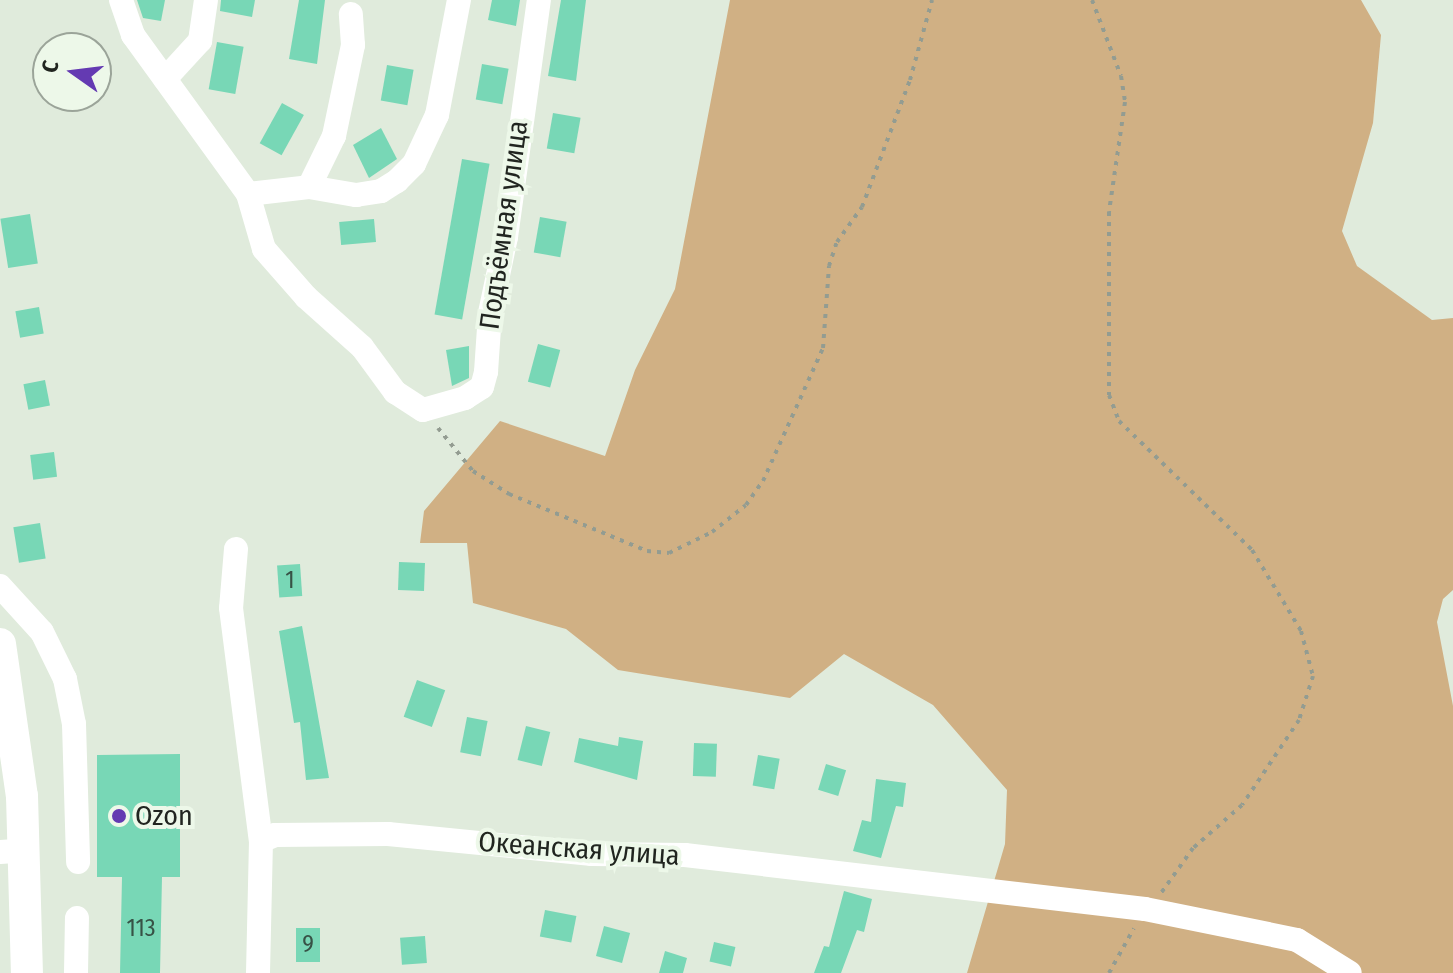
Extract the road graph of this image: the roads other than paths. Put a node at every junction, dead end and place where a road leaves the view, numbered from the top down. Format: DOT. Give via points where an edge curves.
graph roads {
  1 [pos="121,0"];
  2 [pos="206,0"];
  3 [pos="459,0"];
  4 [pos="539,0"];
  5 [pos="351,14"];
  6 [pos="165,79"];
  7 [pos="309,187"];
  8 [pos="248,194"];
  9 [pos="236,549"];
  10 [pos="0,586"];
  11 [pos="0,644"];
  12 [pos="259,847"];
  13 [pos="13,851"];
  14 [pos="78,862"];
  15 [pos="77,918"];
  16 [pos="27,973"];
  17 [pos="76,973"];
  18 [pos="258,973"];
  19 [pos="1350,973"];
  1 -- 6 [label="street" via="133,35"];
  2 -- 6 [label="street" via="200,41"];
  3 -- 7 [label="street" via="437,115 414,164 381,191 356,195"];
  4 -- 8 [label="street, Подъёмная улица" via="482,387 465,398 423,410 395,392 362,347 306,297 264,249"];
  5 -- 7 [label="street" via="353,45 334,136"];
  6 -- 8 [label="street"];
  7 -- 8 [label="street"];
  9 -- 12 [label="street" via="231,608"];
  10 -- 14 [label="street" via="42,632 65,679 75,739"];
  11 -- 13 [label="main road" via="16,734"];
  12 -- 18 [label="street"];
  12 -- 19 [label="street, Океанская улица" via="275,835 388,834 592,854 685,855 909,880 1145,909 1297,940"];
  13 -- 16 [label="main road"];
  15 -- 17 [label="street"];
}
